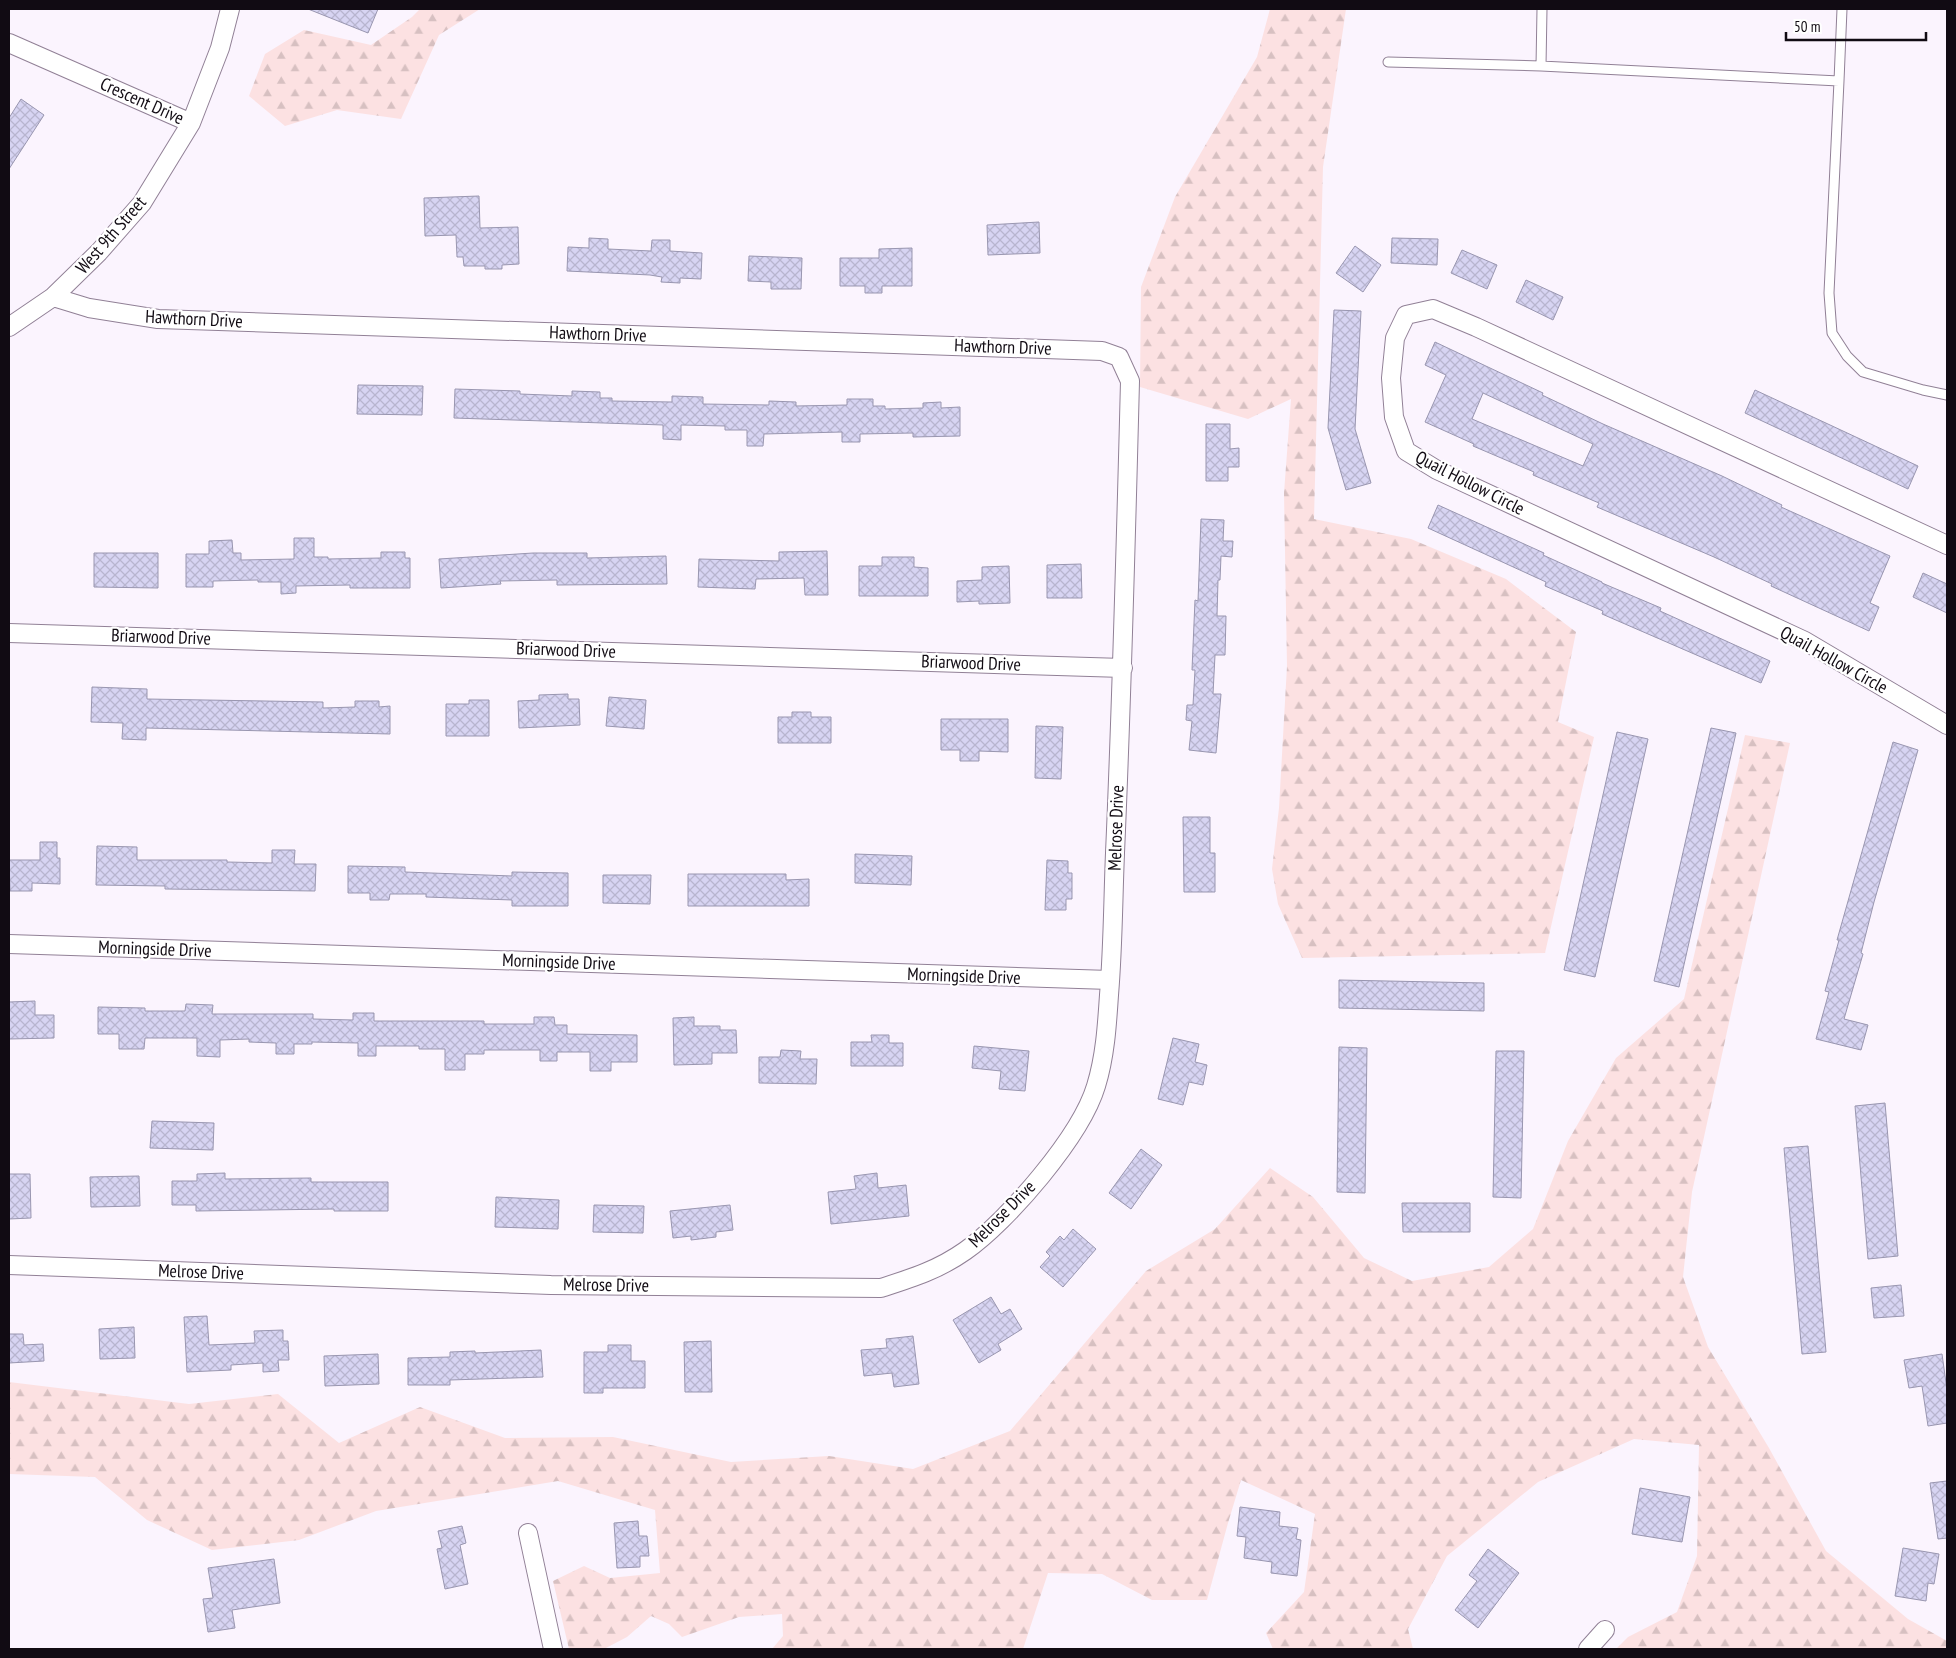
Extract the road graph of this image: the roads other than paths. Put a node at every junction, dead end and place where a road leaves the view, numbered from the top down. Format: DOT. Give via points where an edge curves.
graph roads {
  1 [pos="230,9"];
  2 [pos="1542,9"];
  3 [pos="1842,9"];
  4 [pos="9,43"];
  5 [pos="1388,62"];
  6 [pos="1541,66"];
  7 [pos="1839,81"];
  8 [pos="191,123"];
  9 [pos="53,297"];
  10 [pos="9,327"];
  11 [pos="1130,380"];
  12 [pos="1947,394"];
  13 [pos="1947,544"];
  14 [pos="9,633"];
  15 [pos="1123,668"];
  16 [pos="1947,725"];
  17 [pos="9,944"];
  18 [pos="1110,980"];
  19 [pos="9,1264"];
  20 [pos="528,1533"];
  21 [pos="1605,1630"];
  22 [pos="552,1649"];
  23 [pos="1588,1649"];
  1 -- 8 [label="street, Crescent Drive" via="220,48"];
  2 -- 6 [label="lane"];
  3 -- 7 [label="lane"];
  4 -- 8 [label="street, Crescent Drive"];
  5 -- 6 [label="lane"];
  6 -- 7 [label="lane"];
  7 -- 12 [label="lane" via="1828,293 1832,333 1847,356 1863,372"];
  8 -- 9 [label="street, West 9th Street" via="142,203"];
  9 -- 10 [label="street, West 9th Street"];
  9 -- 11 [label="street, Hawthorn Drive" via="88,308 158,319 1102,351 1119,357"];
  11 -- 15 [label="street, Melrose Drive"];
  13 -- 16 [label="street, Quail Hollow Circle" via="1433,309 1406,315 1396,338 1391,378 1394,417 1406,451 1437,470 1806,641"];
  14 -- 15 [label="street, Briarwood Drive"];
  15 -- 18 [label="street, Melrose Drive"];
  17 -- 18 [label="street, Morningside Drive"];
  18 -- 19 [label="street, Melrose Drive" via="1106,1036 1096,1087 1060,1151 1001,1220 965,1251 924,1274 881,1288 551,1285"];
  20 -- 22 [label="street"];
  21 -- 23 [label="street"];
}
